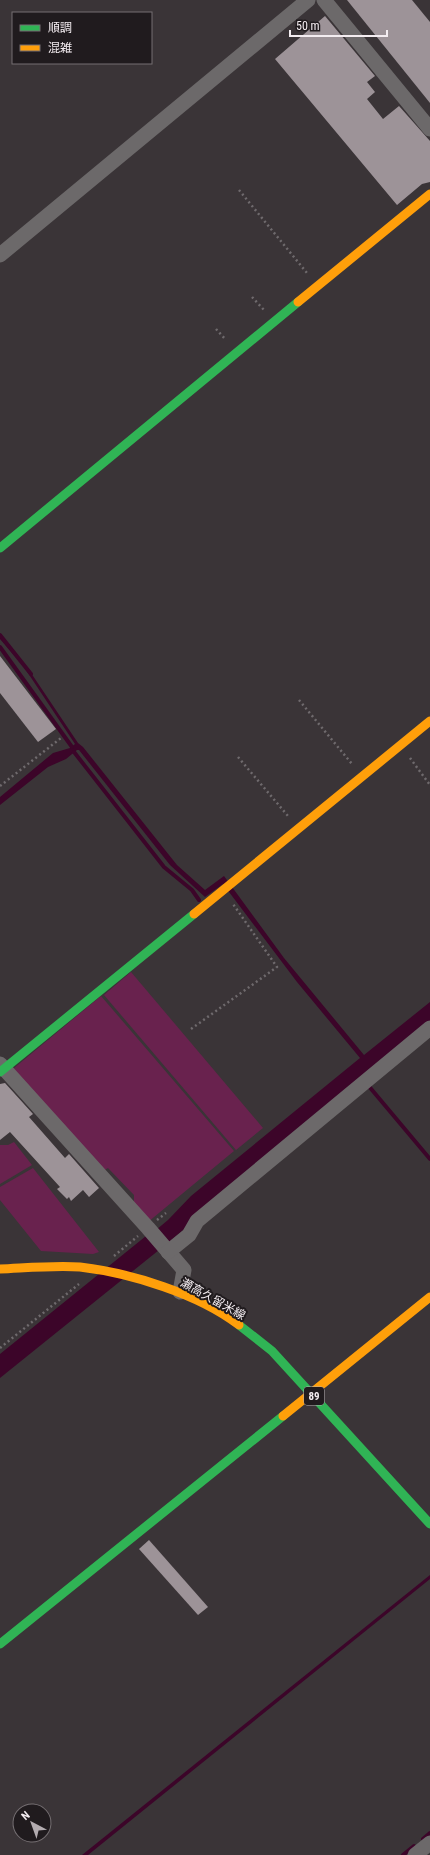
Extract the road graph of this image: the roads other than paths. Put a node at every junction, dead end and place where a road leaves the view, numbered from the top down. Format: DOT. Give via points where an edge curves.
graph roads {
  1 [pos="308,0"];
  2 [pos="324,0"];
  3 [pos="430,129"];
  4 [pos="430,194"];
  5 [pos="0,255"];
  6 [pos="0,548"];
  7 [pos="430,721"];
  8 [pos="430,1028"];
  9 [pos="1,1068"];
  10 [pos="168,1252"];
  11 [pos="0,1269"];
  12 [pos="180,1292"];
  13 [pos="430,1297"];
  14 [pos="312,1394"];
  15 [pos="430,1524"];
  16 [pos="0,1644"];
  17 [pos="430,1843"];
  18 [pos="415,1855"];
  1 -- 5 [label="street"];
  2 -- 3 [label="street"];
  4 -- 6 [label="street"];
  7 -- 9 [label="street"];
  8 -- 10 [label="street" via="197,1220 189,1235"];
  9 -- 10 [label="street"];
  10 -- 12 [label="street" via="184,1270"];
  11 -- 12 [label="street, 瀬高久留米線 / 89" via="79,1267"];
  12 -- 14 [label="street, 瀬高久留米線 / 89" via="231,1319 272,1351"];
  13 -- 14 [label="street"];
  14 -- 15 [label="street, 瀬高久留米線 / 89"];
  14 -- 16 [label="street"];
  17 -- 18 [label="street"];
}
